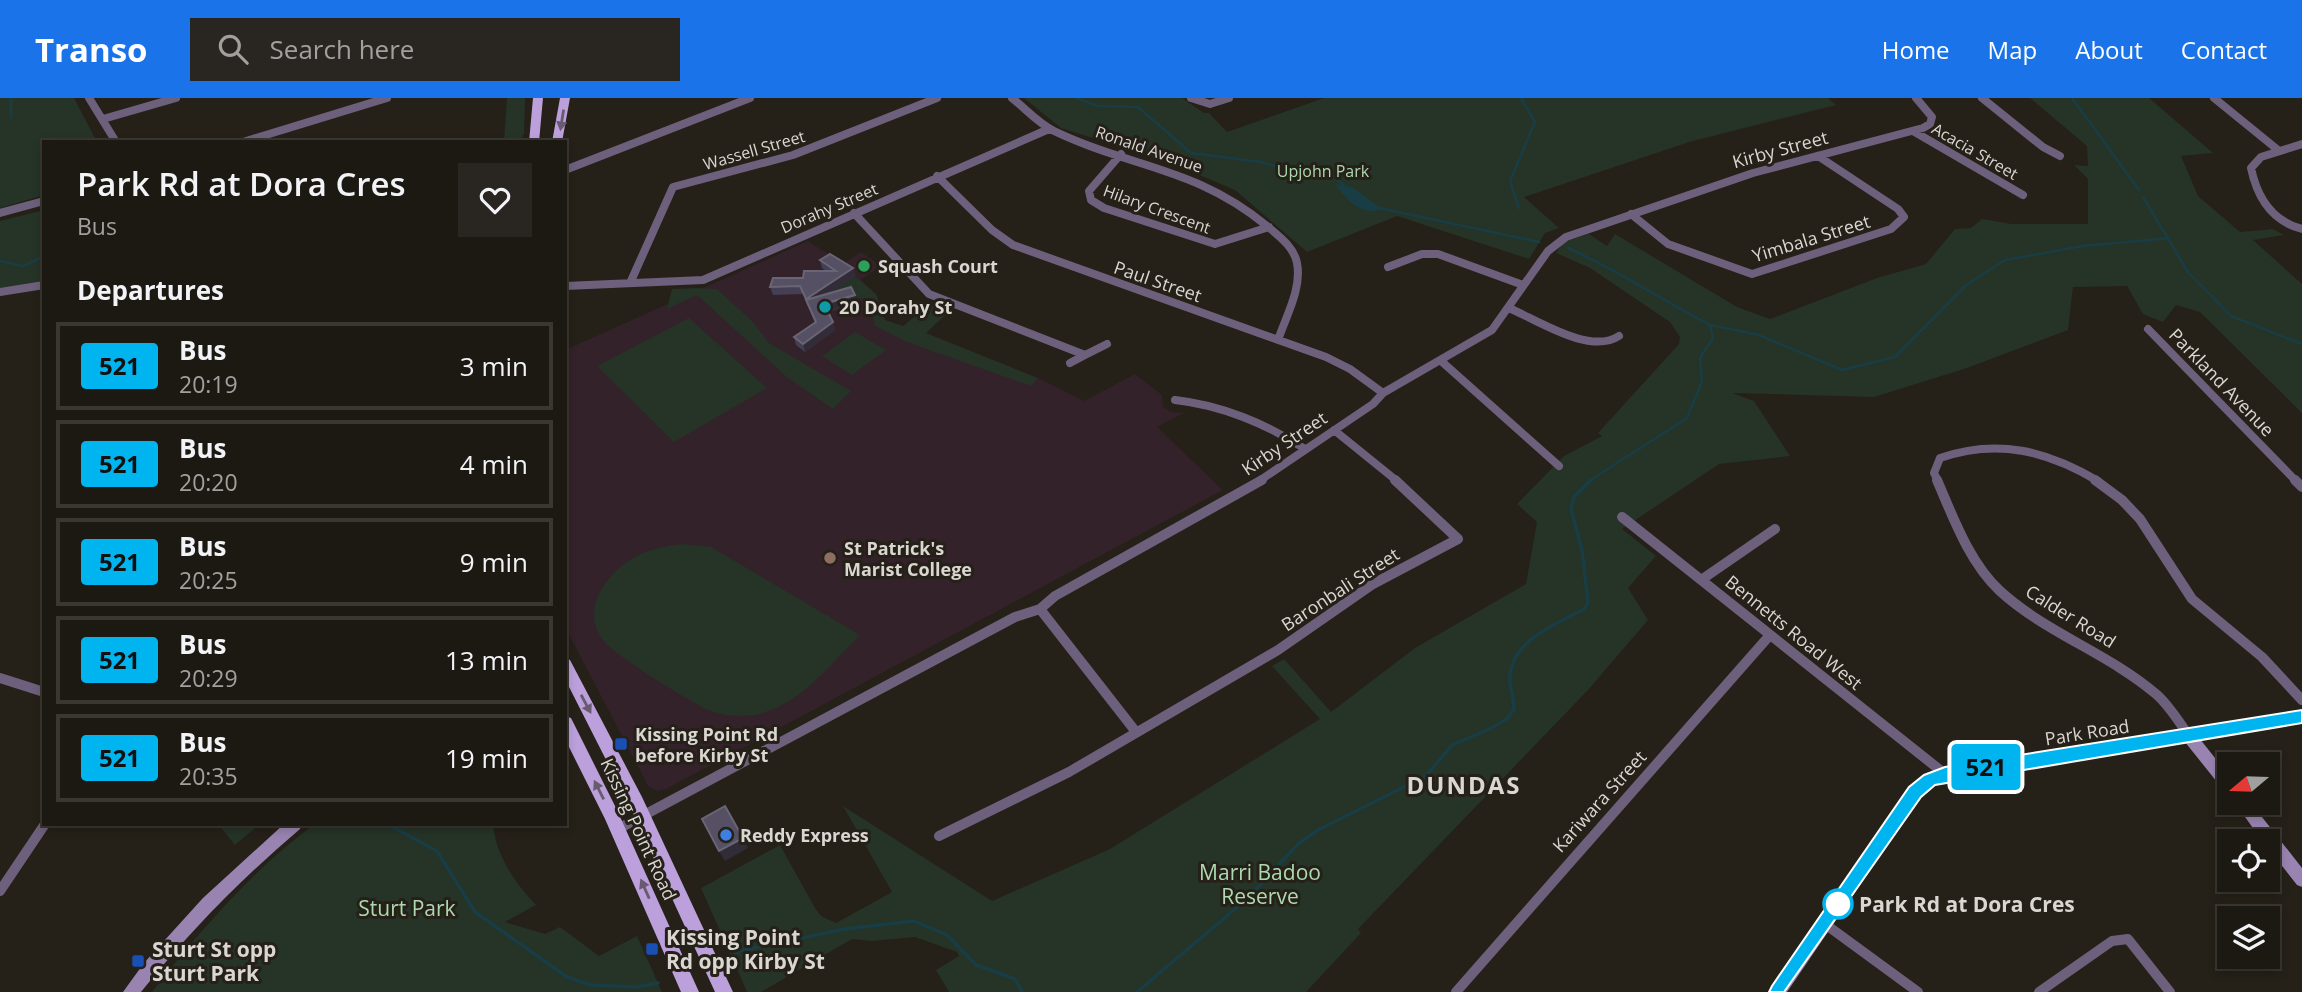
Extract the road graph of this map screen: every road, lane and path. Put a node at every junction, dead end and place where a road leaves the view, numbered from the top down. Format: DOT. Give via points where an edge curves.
graph roads {
  1 [pos="89,98"];
  2 [pos="176,98"];
  3 [pos="538,98"];
  4 [pos="565,98"];
  5 [pos="718,98"];
  6 [pos="750,98"];
  7 [pos="937,98"];
  8 [pos="1013,98"];
  9 [pos="1191,98"];
  10 [pos="1229,98"];
  11 [pos="1934,98"];
  12 [pos="1982,98"];
  13 [pos="2214,98"];
  14 [pos="382,99"];
  15 [pos="1918,99"];
  16 [pos="726,107"];
  17 [pos="103,119"];
  18 [pos="1049,129"];
  19 [pos="1913,131"];
  20 [pos="115,140"];
  21 [pos="249,140"];
  22 [pos="532,140"];
  23 [pos="557,140"];
  24 [pos="2302,144"];
  25 [pos="2278,150"];
  26 [pos="1121,154"];
  27 [pos="1818,156"];
  28 [pos="2060,156"];
  29 [pos="567,169"];
  30 [pos="937,176"];
  31 [pos="2023,195"];
  32 [pos="42,202"];
  33 [pos="854,213"];
  34 [pos="0,214"];
  35 [pos="1631,214"];
  36 [pos="1269,227"];
  37 [pos="2302,229"];
  38 [pos="1388,267"];
  39 [pos="631,281"];
  40 [pos="42,285"];
  41 [pos="1523,285"];
  42 [pos="567,286"];
  43 [pos="0,292"];
  44 [pos="1509,309"];
  45 [pos="2148,329"];
  46 [pos="1619,336"];
  47 [pos="1278,340"];
  48 [pos="1107,344"];
  49 [pos="1085,355"];
  50 [pos="1440,360"];
  51 [pos="1070,363"];
  52 [pos="1383,393"];
  53 [pos="1175,400"];
  54 [pos="1334,430"];
  55 [pos="1305,449"];
  56 [pos="1559,466"];
  57 [pos="2302,487"];
  58 [pos="1622,517"];
  59 [pos="1775,529"];
  60 [pos="1701,580"];
  61 [pos="1040,609"];
  62 [pos="1770,635"];
  63 [pos="567,669"];
  64 [pos="0,678"];
  65 [pos="42,691"];
  66 [pos="2302,700"];
  67 [pos="2302,717"];
  68 [pos="567,727"];
  69 [pos="1136,732"];
  70 [pos="2189,736"];
  71 [pos="2217,772"];
  72 [pos="1945,774"];
  73 [pos="642,816"];
  74 [pos="2252,816"];
  75 [pos="43,826"];
  76 [pos="293,826"];
  77 [pos="618,829"];
  78 [pos="939,836"];
  79 [pos="5,876"];
  80 [pos="2302,880"];
  81 [pos="0,891"];
  82 [pos="1825,924"];
  83 [pos="131,992"];
  84 [pos="690,992"];
  85 [pos="724,992"];
  86 [pos="1456,992"];
  87 [pos="1778,992"];
  88 [pos="1918,992"];
  89 [pos="2039,992"];
  90 [pos="2170,992"];
  1 -- 17 [label="street"];
  2 -- 17 [label="street"];
  3 -- 22 [label="main road"];
  4 -- 23 [label="main road, one-way"];
  5 -- 16 [label="street"];
  6 -- 16 [label="street"];
  7 -- 39 [label="street, Wassell Street" via="793,155 673,187"];
  8 -- 18 [label="street"];
  9 -- 10 [label="street" via="1211,105"];
  11 -- 15 [label="street"];
  12 -- 28 [label="street"];
  13 -- 25 [label="street"];
  14 -- 21 [label="street"];
  15 -- 19 [label="street" via="1932,121"];
  16 -- 29 [label="street"];
  17 -- 20 [label="street"];
  18 -- 26 [label="street, Ronald Avenue"];
  18 -- 30 [label="street, Dorahy Street"];
  19 -- 27 [label="street, Kirby Street"];
  19 -- 31 [label="street, Acacia Street"];
  24 -- 25 [label="street"];
  25 -- 37 [label="street" via="2256,159 2251,172 2274,217"];
  26 -- 36 [label="street, Ronald Avenue" via="1207,184"];
  26 -- 36 [label="street, Hilary Crescent" via="1089,191 1091,200 1104,208 1215,244"];
  27 -- 35 [label="street, Kirby Street"];
  27 -- 35 [label="street, Yimbala Street" via="1898,209 1902,222 1896,228 1752,274 1668,244"];
  30 -- 33 [label="street, Dorahy Street"];
  30 -- 47 [label="street, Paul Street" via="1013,245"];
  32 -- 34 [label="street"];
  33 -- 39 [label="street, Dorahy Street" via="703,280"];
  33 -- 49 [label="street" via="929,294"];
  35 -- 41 [label="street, Kirby Street" via="1560,240"];
  36 -- 47 [label="street, Ronald Avenue" via="1292,250 1297,265 1296,286"];
  38 -- 41 [label="street" via="1422,254 1438,254"];
  39 -- 42 [label="street, Dorahy Street"];
  40 -- 43 [label="street"];
  41 -- 44 [label="street, Kirby Street"];
  44 -- 46 [label="street" via="1589,342 1608,343"];
  44 -- 50 [label="street, Kirby Street" via="1492,330"];
  45 -- 57 [label="street, Parkland Avenue"];
  47 -- 52 [label="street, Paul Street" via="1337,362"];
  48 -- 49 [label="street"];
  49 -- 51 [label="street"];
  50 -- 52 [label="street, Kirby Street"];
  50 -- 56 [label="street"];
  52 -- 54 [label="street, Kirby Street"];
  53 -- 55 [label="street" via="1204,405 1287,437"];
  54 -- 55 [label="street, Kirby Street"];
  54 -- 69 [label="street, Baronbali Street" via="1458,539 1373,584 1278,650"];
  55 -- 61 [label="street, Kirby Street" via="1248,488 1055,596"];
  58 -- 60 [label="street, Bennetts Road West"];
  59 -- 60 [label="street"];
  60 -- 62 [label="street, Bennetts Road West"];
  61 -- 69 [label="street"];
  61 -- 73 [label="street, Kirby Street" via="1015,617"];
  62 -- 72 [label="street, Bennetts Road West"];
  62 -- 86 [label="street, Kariwara Street"];
  63 -- 73 [label="main road, Kissing Point Road, one-way"];
  64 -- 65 [label="street"];
  66 -- 70 [label="street, Calder Road" via="2262,657 2193,600 2171,572 2146,526 2106,487 2058,460 2025,448 2001,447 1940,458 1934,472 1956,525 1999,590 2046,625 2140,682 2158,696"];
  67 -- 70 [label="street, Park Road"];
  77 -- 68 [label="main road, Kissing Point Road, one-way"];
  69 -- 78 [label="street, Baronbali Street" via="1069,772"];
  70 -- 71 [label="street, Calder Road"];
  70 -- 72 [label="street, Park Road"];
  72 -- 82 [label="street, Park Road" via="1915,792"];
  73 -- 77 [label="street, Kirby Street"];
  73 -- 85 [label="main road, Kissing Point Road"];
  74 -- 80 [label="street"];
  75 -- 79 [label="street"];
  76 -- 83 [label="street" via="213,897"];
  84 -- 77 [label="main road, Kissing Point Road, one-way"];
  79 -- 81 [label="street"];
  82 -- 87 [label="street, Park Road"];
  82 -- 88 [label="street"];
  89 -- 90 [label="street" via="2112,941 2128,939"];
}
